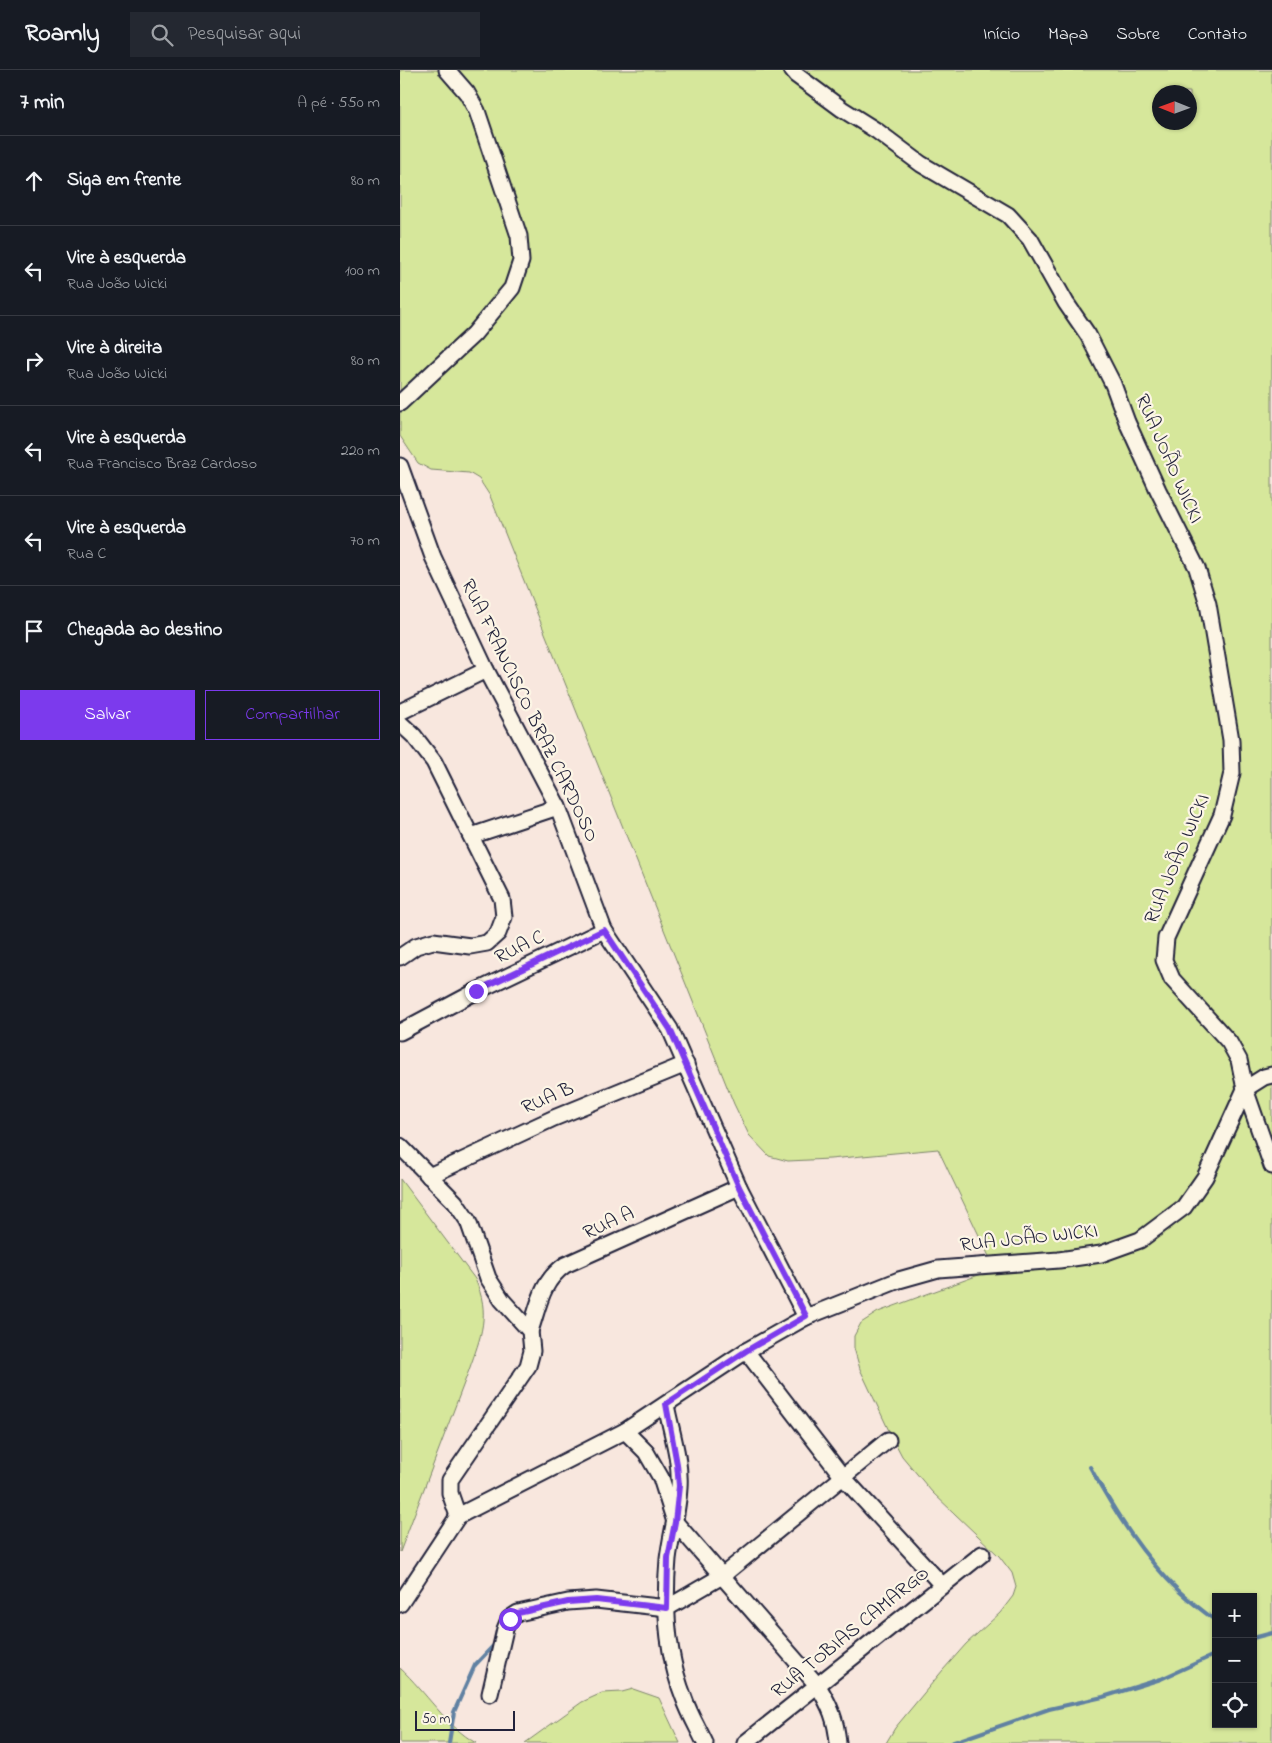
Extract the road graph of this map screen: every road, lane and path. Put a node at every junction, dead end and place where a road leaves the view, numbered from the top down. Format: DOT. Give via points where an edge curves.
graph roads {
  1 [pos="447,70"];
  2 [pos="792,70"];
  3 [pos="400,403"];
  4 [pos="400,466"];
  5 [pos="486,670"];
  6 [pos="400,712"];
  7 [pos="400,723"];
  8 [pos="558,807"];
  9 [pos="471,836"];
  10 [pos="604,930"];
  11 [pos="400,958"];
  12 [pos="400,1032"];
  13 [pos="686,1064"];
  14 [pos="1272,1075"];
  15 [pos="1246,1089"];
  16 [pos="400,1146"];
  17 [pos="1272,1166"];
  18 [pos="428,1176"];
  19 [pos="739,1187"];
  20 [pos="806,1316"];
  21 [pos="530,1331"];
  22 [pos="746,1351"];
  23 [pos="666,1404"];
  24 [pos="625,1431"];
  25 [pos="888,1440"];
  26 [pos="842,1476"];
  27 [pos="458,1516"];
  28 [pos="675,1522"];
  29 [pos="982,1554"];
  30 [pos="722,1576"];
  31 [pos="942,1585"];
  32 [pos="400,1604"];
  33 [pos="667,1608"];
  34 [pos="818,1686"];
  35 [pos="490,1694"];
  36 [pos="705,1743"];
  37 [pos="745,1743"];
  38 [pos="838,1743"];
  1 -- 3 [label="street" via="467,93 477,111 519,236 521,261 512,288 474,334"];
  2 -- 15 [label="street, RUA JOÃO WICKI" via="921,164 1008,215 1030,238 1113,384 1127,422 1196,568 1208,604 1231,740 1232,773 1222,815 1166,938 1164,960 1172,979 1229,1042 1239,1060"];
  4 -- 5 [label="street, RUA FRANCISCO BRAZ CARDOSO" via="433,557"];
  5 -- 6 [label="street"];
  5 -- 8 [label="street, RUA FRANCISCO BRAZ CARDOSO"];
  7 -- 9 [label="street" via="434,762"];
  8 -- 9 [label="street"];
  8 -- 10 [label="street, RUA FRANCISCO BRAZ CARDOSO"];
  9 -- 11 [label="street" via="502,899 504,917 498,933 487,943 470,946 433,941 416,946"];
  10 -- 12 [label="street, RUA C" via="476,991"];
  10 -- 13 [label="street, RUA FRANCISCO BRAZ CARDOSO" via="670,1029"];
  13 -- 18 [label="street, RUA B" via="554,1118"];
  13 -- 19 [label="street, RUA FRANCISCO BRAZ CARDOSO"];
  14 -- 15 [label="street"];
  15 -- 17 [label="street"];
  15 -- 20 [label="street, RUA JOÃO WICKI" via="1200,1185 1184,1206 1140,1240 1101,1254 938,1269 899,1280"];
  16 -- 18 [label="street"];
  18 -- 21 [label="street" via="455,1202 468,1221 488,1278 502,1300"];
  19 -- 20 [label="street, RUA FRANCISCO BRAZ CARDOSO"];
  19 -- 21 [label="street, RUA A" via="554,1272 546,1283"];
  20 -- 22 [label="street, RUA JOÃO WICKI"];
  21 -- 27 [label="street" via="532,1351 528,1366 450,1480 450,1493"];
  22 -- 23 [label="street, RUA JOÃO WICKI"];
  22 -- 26 [label="street"];
  23 -- 24 [label="street, RUA JOÃO WICKI"];
  23 -- 28 [label="street" via="679,1486"];
  24 -- 27 [label="street, RUA JOÃO WICKI"];
  24 -- 28 [label="street" via="646,1452 661,1478"];
  25 -- 26 [label="street"];
  26 -- 30 [label="street"];
  26 -- 31 [label="street"];
  27 -- 32 [label="street"];
  28 -- 30 [label="street"];
  28 -- 33 [label="street" via="668,1558"];
  29 -- 31 [label="street, RUA TOBIAS CAMARGO"];
  30 -- 33 [label="street"];
  30 -- 34 [label="street"];
  31 -- 34 [label="street, RUA TOBIAS CAMARGO"];
  33 -- 35 [label="street" via="596,1600 568,1602 518,1613 505,1629"];
  33 -- 36 [label="street" via="670,1651 684,1698"];
  34 -- 37 [label="street, RUA TOBIAS CAMARGO"];
  34 -- 38 [label="street" via="830,1706"];
}
